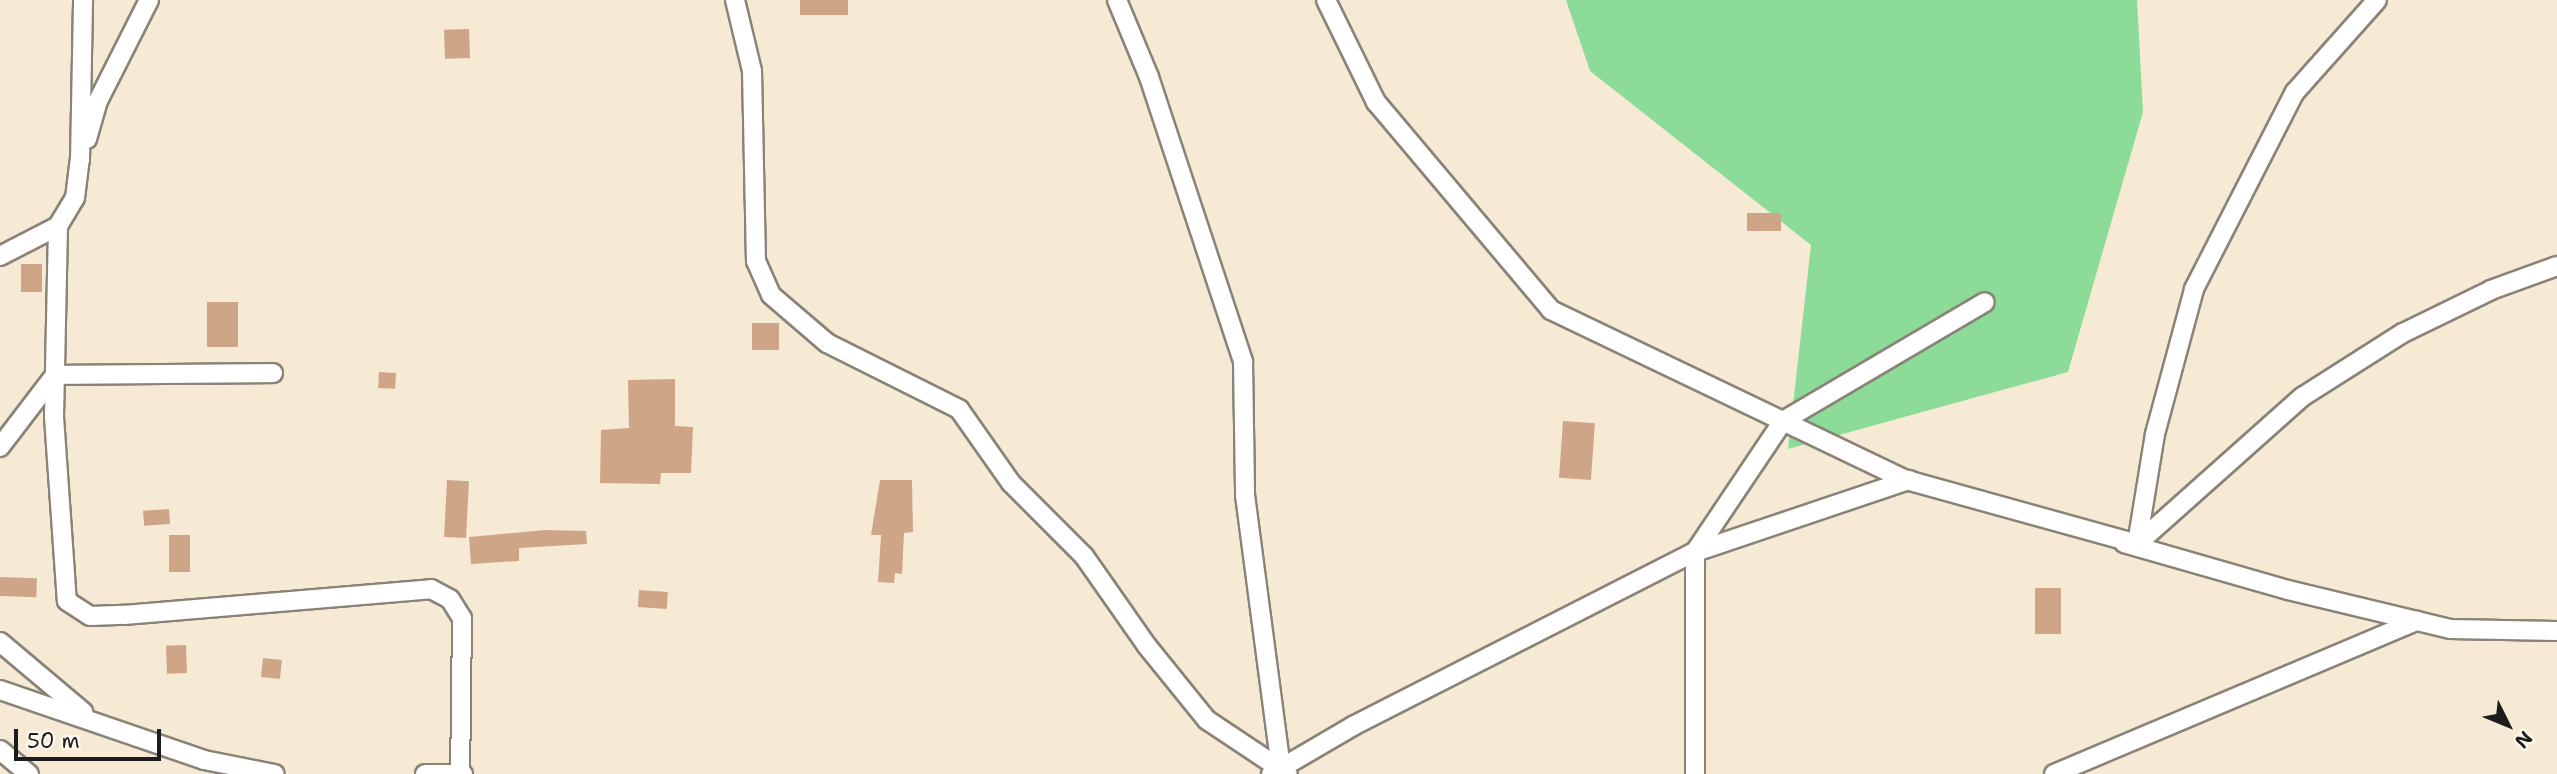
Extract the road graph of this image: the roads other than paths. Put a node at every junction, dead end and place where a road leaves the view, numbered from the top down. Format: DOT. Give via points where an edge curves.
graph roads {
  1 [pos="83,0"];
  2 [pos="149,0"];
  3 [pos="735,0"];
  4 [pos="1117,0"];
  5 [pos="1326,0"];
  6 [pos="2377,0"];
  7 [pos="80,160"];
  8 [pos="58,226"];
  9 [pos="0,257"];
  10 [pos="2557,266"];
  11 [pos="1985,302"];
  12 [pos="273,373"];
  13 [pos="55,375"];
  14 [pos="1783,421"];
  15 [pos="0,447"];
  16 [pos="1903,479"];
  17 [pos="2137,544"];
  18 [pos="1695,552"];
  19 [pos="2417,621"];
  20 [pos="2557,631"];
  21 [pos="0,642"];
  22 [pos="0,690"];
  23 [pos="92,719"];
  24 [pos="0,750"];
  25 [pos="1280,772"];
  26 [pos="29,774"];
  27 [pos="275,774"];
  28 [pos="425,774"];
  29 [pos="461,774"];
  30 [pos="1695,774"];
  31 [pos="2054,774"];
  1 -- 7 [label="street"];
  2 -- 7 [label="street" via="98,101"];
  3 -- 25 [label="street" via="751,71 756,261 771,295 827,343 959,409 1011,483 1084,556 1207,720"];
  4 -- 25 [label="street" via="1149,77 1243,362 1245,495"];
  5 -- 14 [label="street" via="1376,102 1551,310"];
  6 -- 17 [label="street" via="2295,92 2194,289 2155,433"];
  7 -- 8 [label="street" via="75,198"];
  8 -- 9 [label="street"];
  8 -- 13 [label="street"];
  10 -- 17 [label="street" via="2491,290 2403,333 2302,397"];
  11 -- 14 [label="street"];
  12 -- 13 [label="street"];
  13 -- 15 [label="street"];
  13 -- 29 [label="street" via="67,601 90,616 124,615 432,589 450,599 462,618"];
  14 -- 16 [label="street"];
  14 -- 18 [label="street"];
  16 -- 17 [label="street"];
  16 -- 18 [label="street"];
  16 -- 19 [label="street" via="2288,590"];
  18 -- 25 [label="street"];
  18 -- 30 [label="street"];
  19 -- 20 [label="street" via="2450,629"];
  19 -- 31 [label="street"];
  21 -- 23 [label="street"];
  22 -- 23 [label="street"];
  23 -- 27 [label="street" via="204,760"];
  24 -- 26 [label="street"];
  28 -- 29 [label="street"];
}
